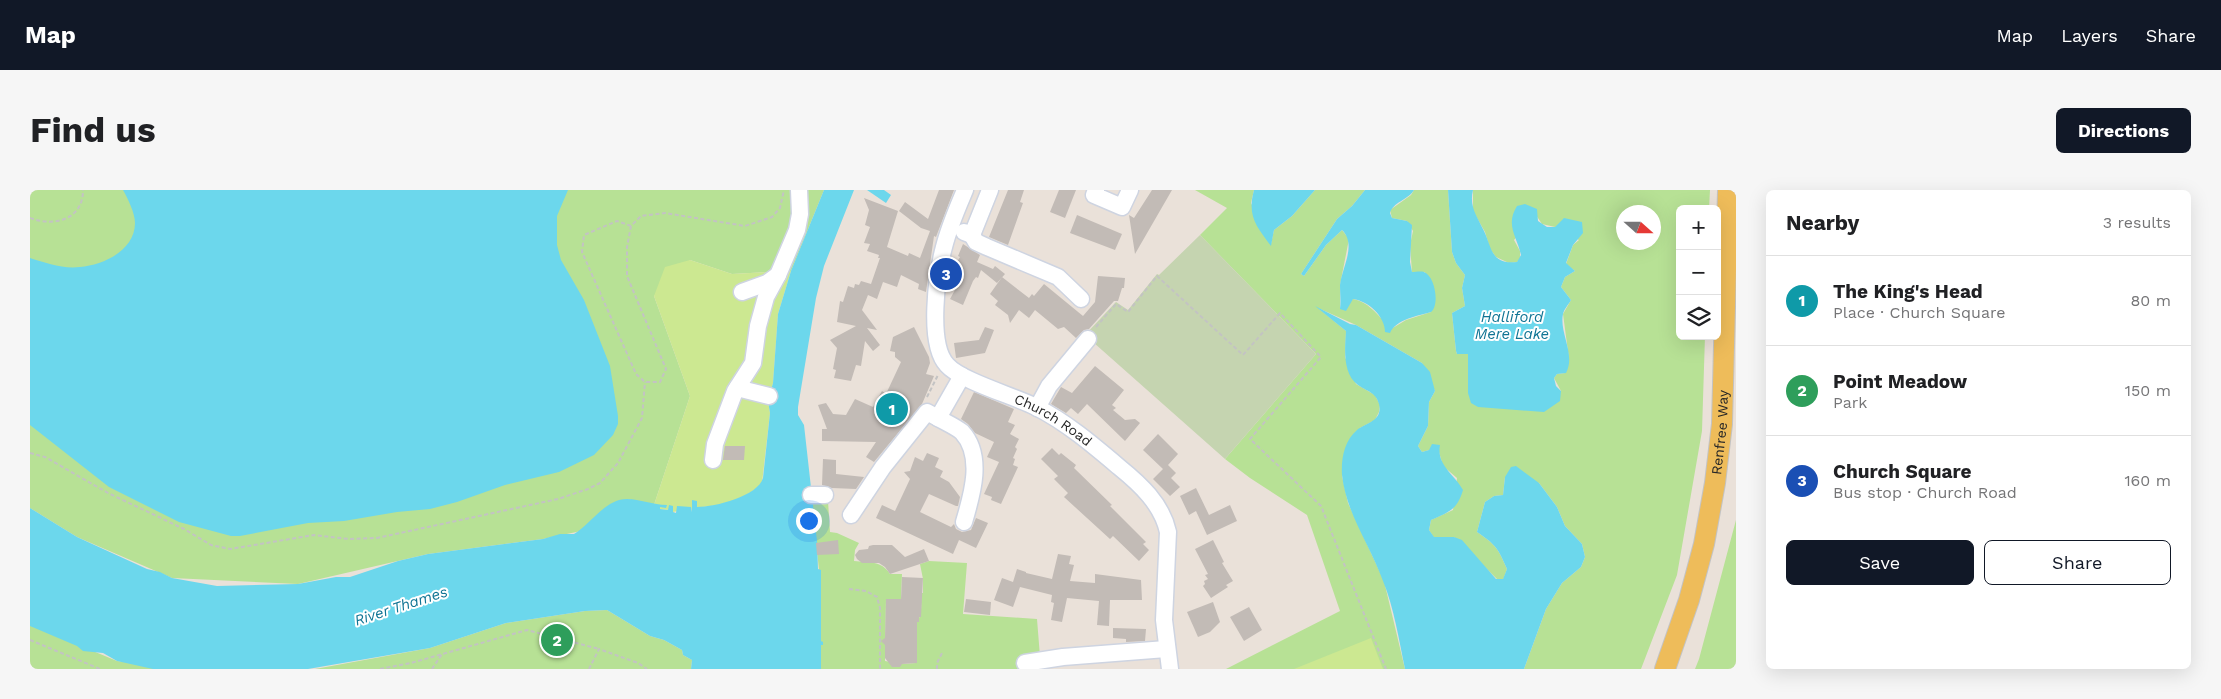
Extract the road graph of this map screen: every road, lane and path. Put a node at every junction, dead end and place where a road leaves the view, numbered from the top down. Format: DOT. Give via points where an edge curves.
graph roads {
  1 [pos="82,190"];
  2 [pos="784,190"];
  3 [pos="799,190"];
  4 [pos="965,190"];
  5 [pos="990,190"];
  6 [pos="1096,190"];
  7 [pos="1130,190"];
  8 [pos="1728,190"];
  9 [pos="30,218"];
  10 [pos="631,226"];
  11 [pos="950,226"];
  12 [pos="972,235"];
  13 [pos="778,275"];
  14 [pos="742,292"];
  15 [pos="1081,299"];
  16 [pos="1088,339"];
  17 [pos="962,376"];
  18 [pos="645,382"];
  19 [pos="737,388"];
  20 [pos="769,396"];
  21 [pos="1037,408"];
  22 [pos="938,418"];
  23 [pos="30,453"];
  24 [pos="713,460"];
  25 [pos="851,515"];
  26 [pos="964,522"];
  27 [pos="849,589"];
  28 [pos="30,640"];
  29 [pos="599,649"];
  30 [pos="1166,649"];
  31 [pos="943,651"];
  32 [pos="442,654"];
  33 [pos="1098,662"];
  34 [pos="1026,663"];
  35 [pos="100,669"];
  36 [pos="380,669"];
  37 [pos="432,669"];
  38 [pos="589,669"];
  39 [pos="647,669"];
  40 [pos="880,669"];
  41 [pos="937,669"];
  42 [pos="1170,669"];
  43 [pos="1386,669"];
  44 [pos="1665,669"];
  1 -- 9 [label="path" via="82,200 70,217 51,223"];
  2 -- 10 [label="path" via="780,208 772,217 745,226 664,213 641,216"];
  3 -- 13 [label="street" via="797,230"];
  4 -- 11 [label="street, Church Road"];
  5 -- 12 [label="street"];
  6 -- 7 [label="street" via="1094,195 1122,207"];
  8 -- 44 [label="main road, Renfree Way" via="1722,424 1699,563"];
  10 -- 18 [label="path" via="627,276 666,369 660,382"];
  10 -- 18 [label="path" via="617,221 584,235 582,252 636,374"];
  11 -- 12 [label="street"];
  11 -- 17 [label="street, Church Road" via="940,264 936,328 941,357 946,365"];
  12 -- 15 [label="street" via="976,242 1058,277"];
  13 -- 14 [label="street" via="767,283"];
  13 -- 19 [label="street" via="766,297 753,363"];
  16 -- 21 [label="street" via="1048,386"];
  16 -- 43 [label="path" via="1116,304 1128,312 1157,276 1243,355 1280,313 1321,357 1250,439 1321,506"];
  17 -- 21 [label="street, Church Road"];
  17 -- 22 [label="street"];
  18 -- 23 [label="path" via="642,418 618,463 600,483 558,499 377,538 314,535 230,549 211,545 45,457"];
  19 -- 20 [label="street"];
  19 -- 24 [label="street" via="715,444"];
  21 -- 30 [label="street, Church Road" via="1067,425 1102,452 1154,500 1160,510 1168,532 1164,594"];
  22 -- 25 [label="street" via="927,412"];
  22 -- 26 [label="street" via="961,431 970,444 975,475"];
  27 -- 40 [label="path" via="866,591 877,597 880,608"];
  28 -- 35 [label="path"];
  29 -- 32 [label="path" via="527,630"];
  29 -- 38 [label="path"];
  29 -- 39 [label="path"];
  30 -- 33 [label="street"];
  30 -- 42 [label="street, Church Road"];
  31 -- 41 [label="path"];
  32 -- 36 [label="path"];
  32 -- 37 [label="path"];
  33 -- 34 [label="street"];
}
